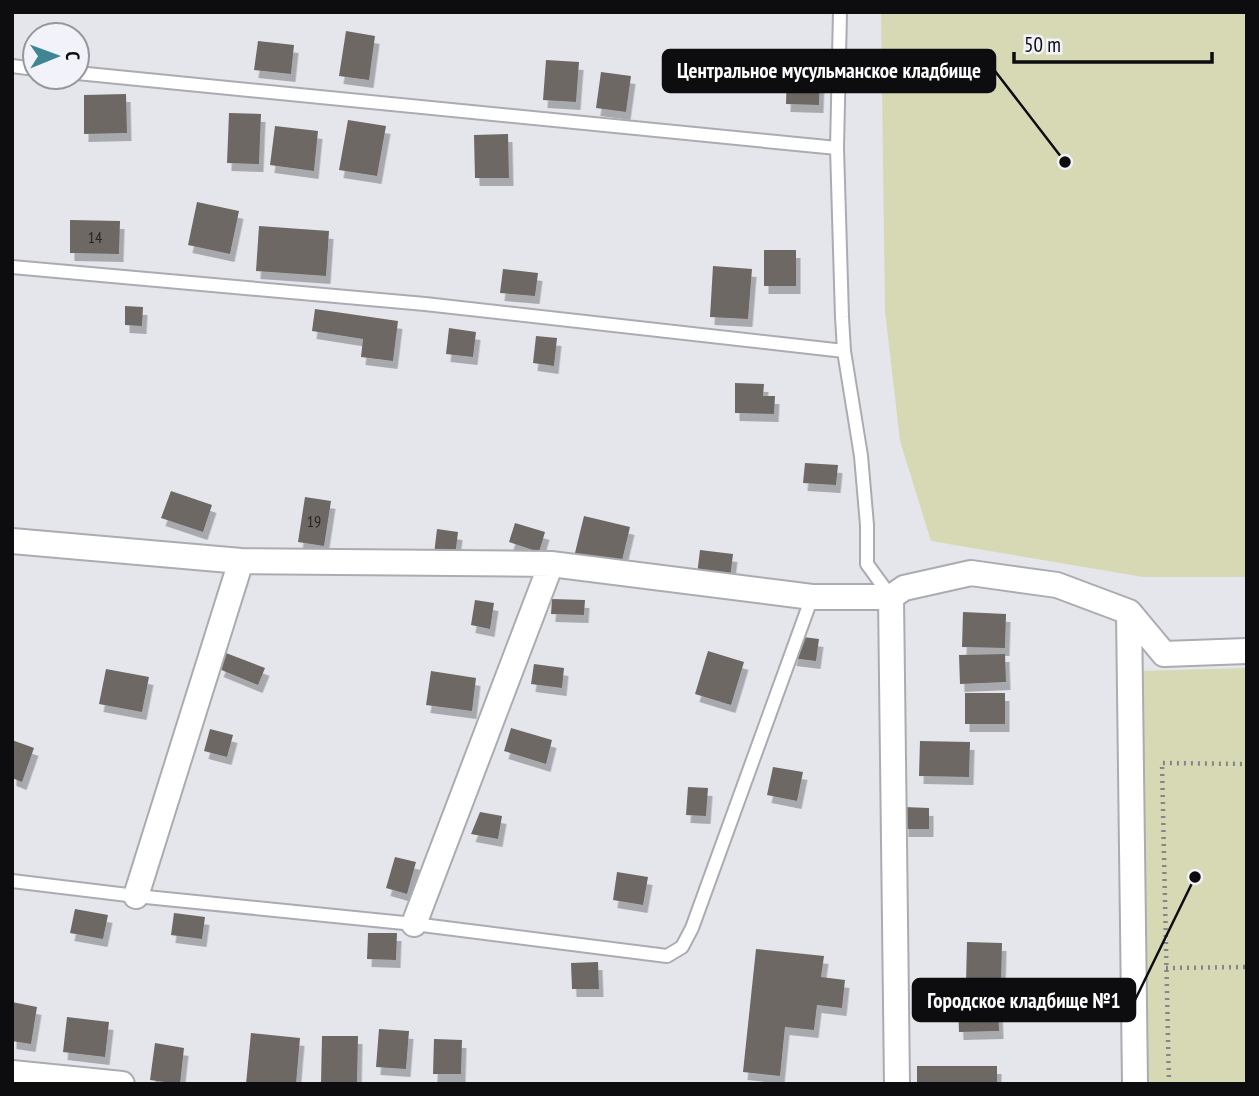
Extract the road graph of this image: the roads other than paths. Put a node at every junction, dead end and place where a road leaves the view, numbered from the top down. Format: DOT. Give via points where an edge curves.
graph roads {
  1 [pos="839,12"];
  2 [pos="91,74"];
  3 [pos="837,148"];
  4 [pos="12,268"];
  5 [pos="844,351"];
  6 [pos="12,541"];
  7 [pos="241,561"];
  8 [pos="551,564"];
  9 [pos="812,597"];
  10 [pos="891,597"];
  11 [pos="1129,611"];
  12 [pos="1247,651"];
  13 [pos="12,881"];
  14 [pos="136,896"];
  15 [pos="414,924"];
  16 [pos="12,1073"];
  17 [pos="46,1081"];
  18 [pos="122,1084"];
  19 [pos="897,1084"];
  20 [pos="1135,1084"];
  1 -- 3 [label="lane"];
  2 -- 3 [label="lane"];
  3 -- 5 [label="lane"];
  4 -- 5 [label="lane" via="425,304"];
  5 -- 10 [label="lane" via="861,456 867,564"];
  6 -- 7 [label="street"];
  7 -- 8 [label="street"];
  7 -- 14 [label="street"];
  8 -- 9 [label="street"];
  8 -- 15 [label="street"];
  9 -- 10 [label="street"];
  9 -- 15 [label="lane" via="682,947 667,956"];
  10 -- 11 [label="street" via="904,588 971,573 1057,585"];
  10 -- 19 [label="street"];
  11 -- 12 [label="street" via="1164,654"];
  11 -- 20 [label="street"];
  13 -- 14 [label="lane"];
  14 -- 15 [label="lane"];
  16 -- 17 [label="street"];
  17 -- 18 [label="street"];
}
